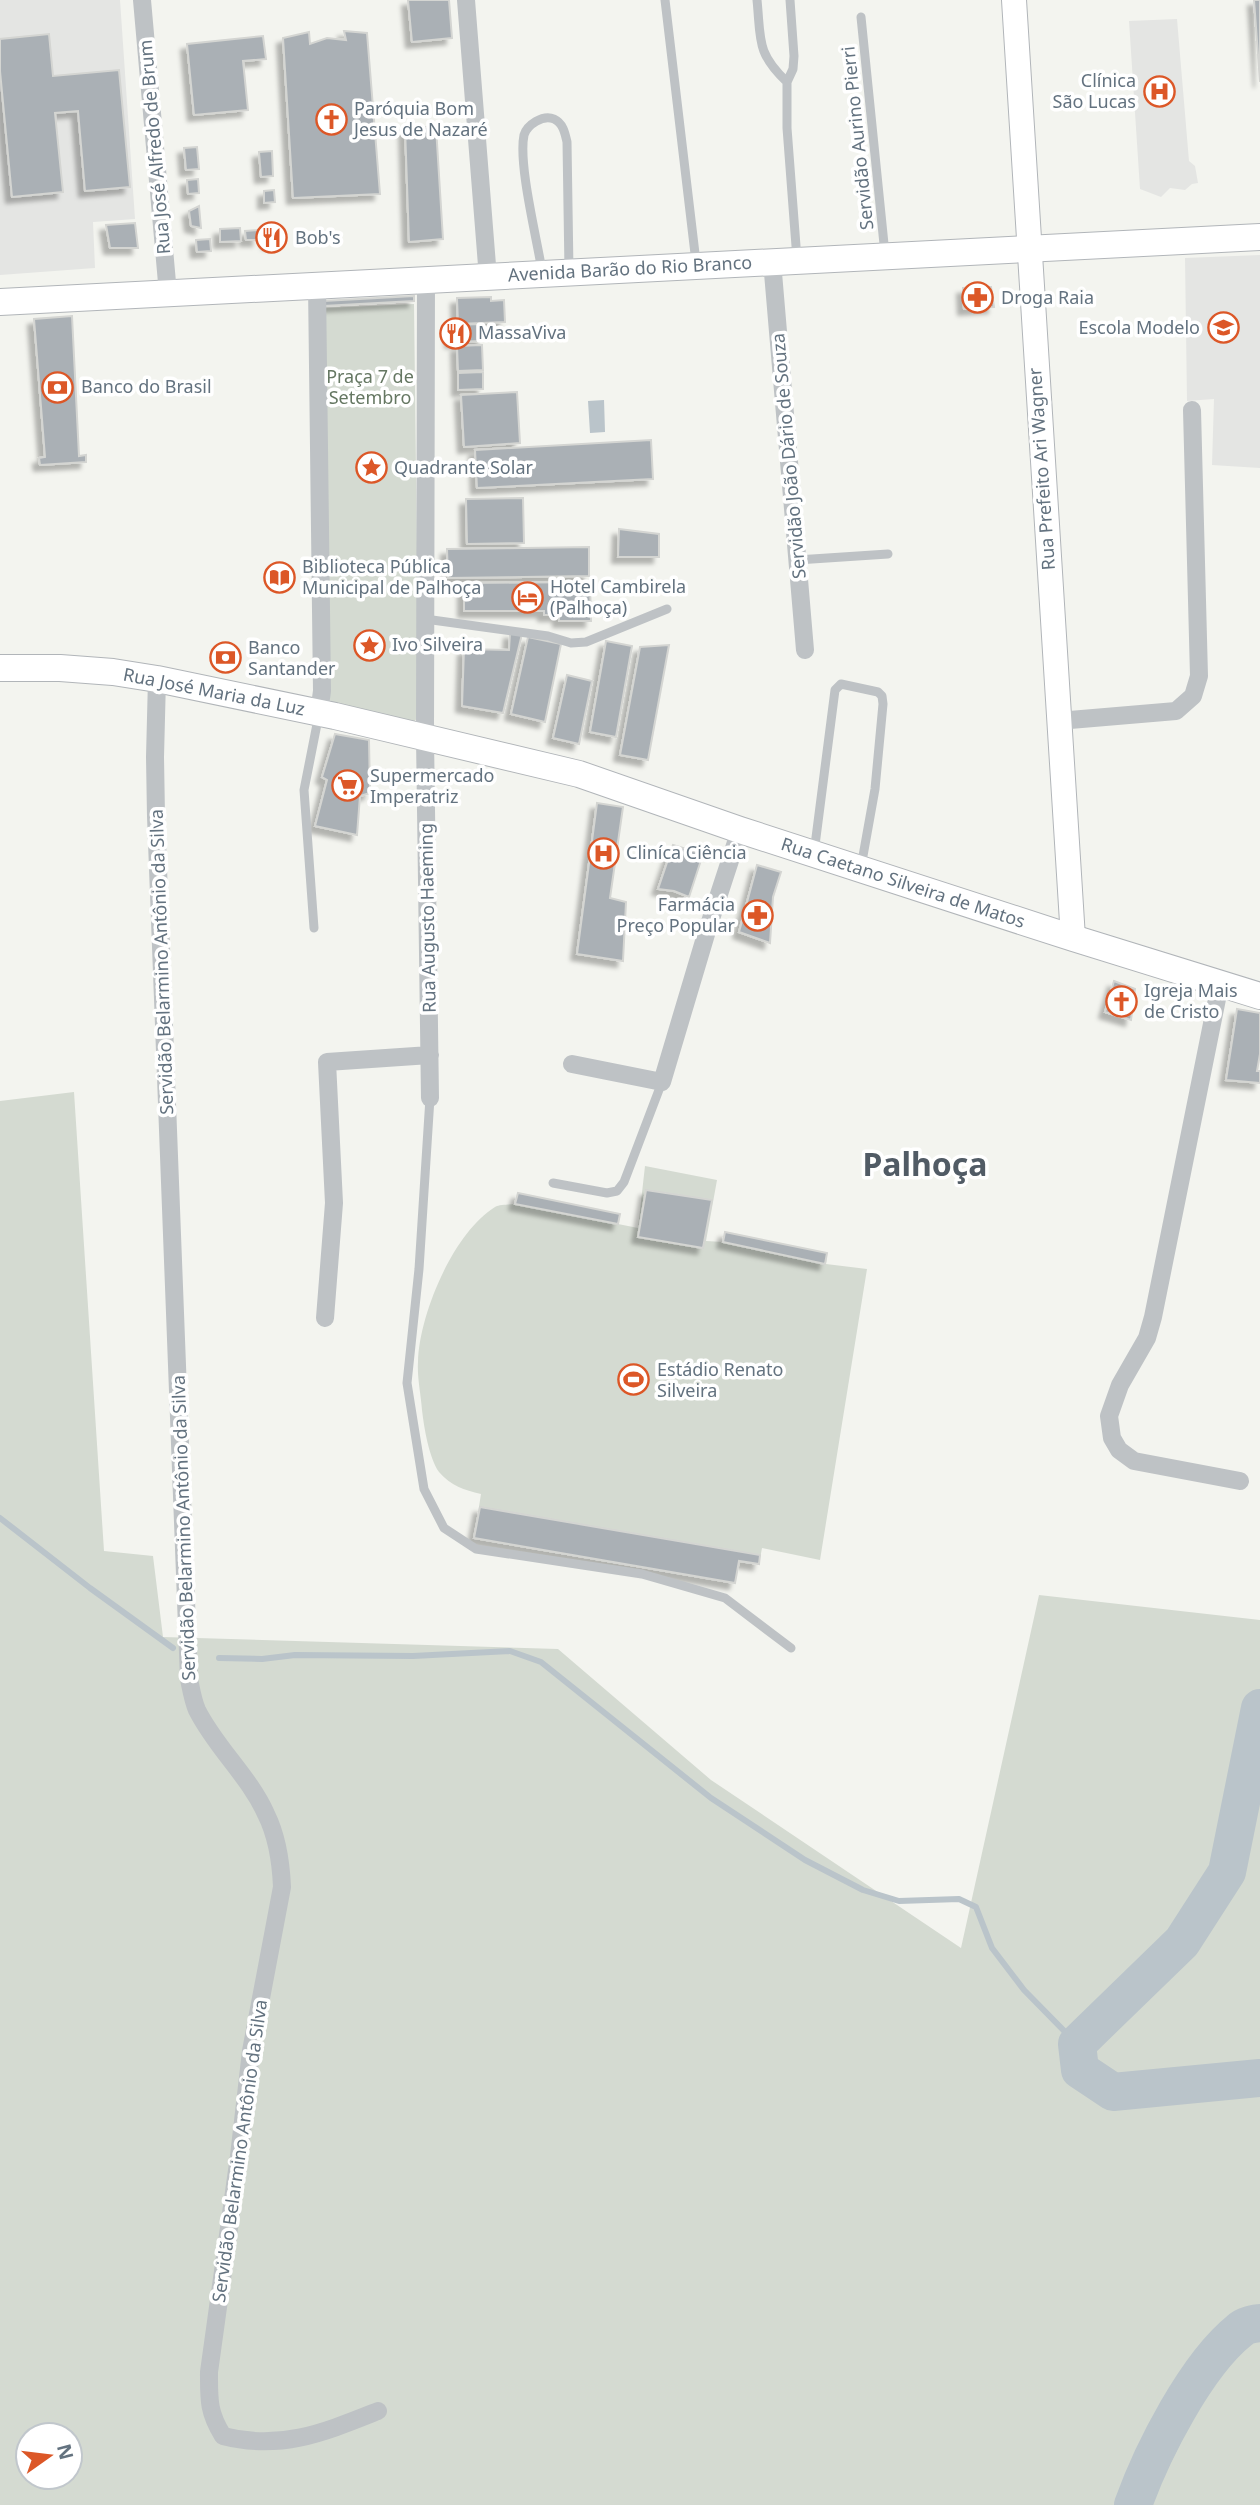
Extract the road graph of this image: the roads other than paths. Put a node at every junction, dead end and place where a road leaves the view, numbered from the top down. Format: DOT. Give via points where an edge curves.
graph roads {
  1 [pos="142,0"];
  2 [pos="466,0"];
  3 [pos="665,0"];
  4 [pos="757,0"];
  5 [pos="789,0"];
  6 [pos="1013,0"];
  7 [pos="861,17"];
  8 [pos="787,82"];
  9 [pos="1260,237"];
  10 [pos="1028,248"];
  11 [pos="885,256"];
  12 [pos="785,261"];
  13 [pos="696,265"];
  14 [pos="556,274"];
  15 [pos="488,278"];
  16 [pos="426,279"];
  17 [pos="317,285"];
  18 [pos="168,294"];
  19 [pos="0,302"];
  20 [pos="1192,410"];
  21 [pos="888,554"];
  22 [pos="797,560"];
  23 [pos="667,608"];
  24 [pos="425,619"];
  25 [pos="805,650"];
  26 [pos="0,668"];
  27 [pos="157,679"];
  28 [pos="319,713"];
  29 [pos="1058,721"];
  30 [pos="425,737"];
  31 [pos="740,830"];
  32 [pos="814,854"];
  33 [pos="860,869"];
  34 [pos="314,928"];
  35 [pos="1073,938"];
  36 [pos="1220,984"];
  37 [pos="1260,996"];
  38 [pos="430,1055"];
  39 [pos="572,1064"];
  40 [pos="662,1082"];
  41 [pos="430,1098"];
  42 [pos="553,1183"];
  43 [pos="326,1318"];
  44 [pos="1240,1481"];
  45 [pos="791,1648"];
  46 [pos="378,2411"];
  1 -- 18 [label="street, Rua José Alfredo de Brum"];
  2 -- 15 [label="street"];
  3 -- 13 [label="lane"];
  4 -- 8 [label="lane" via="763,52"];
  5 -- 8 [label="lane" via="793,69"];
  6 -- 10 [label="street, Rua Prefeito Ari Wagner"];
  7 -- 11 [label="lane, Servidão Aurino Pierri"];
  8 -- 12 [label="lane"];
  9 -- 10 [label="main road, Avenida Barão do Rio Branco"];
  10 -- 11 [label="main road, Avenida Barão do Rio Branco"];
  10 -- 29 [label="street, Rua Prefeito Ari Wagner"];
  11 -- 12 [label="main road, Avenida Barão do Rio Branco"];
  12 -- 13 [label="main road, Avenida Barão do Rio Branco"];
  12 -- 22 [label="street, Servidão João Dário de Souza"];
  13 -- 14 [label="main road, Avenida Barão do Rio Branco"];
  14 -- 14 [label="lane" via="567,142 563,127 546,117 526,129 523,139 525,169"];
  14 -- 15 [label="main road, Avenida Barão do Rio Branco"];
  15 -- 16 [label="main road, Avenida Barão do Rio Branco"];
  16 -- 17 [label="main road, Avenida Barão do Rio Branco"];
  16 -- 24 [label="street"];
  17 -- 18 [label="main road, Avenida Barão do Rio Branco"];
  17 -- 28 [label="street"];
  18 -- 19 [label="main road, Avenida Barão do Rio Branco"];
  20 -- 29 [label="street" via="1199,676 1193,696 1175,711"];
  21 -- 22 [label="lane"];
  22 -- 25 [label="street, Servidão João Dário de Souza"];
  23 -- 24 [label="lane" via="586,642 571,643"];
  24 -- 30 [label="street"];
  26 -- 27 [label="main road, Rua José Maria da Luz" via="61,668"];
  27 -- 28 [label="main road, Rua José Maria da Luz"];
  27 -- 46 [label="street, Servidão Belarmino Antônio da Silva" via="156,816 189,1679 196,1709 267,1815 281,1864 282,1887 251,2051 208,2400 223,2436 247,2442 297,2440"];
  28 -- 30 [label="main road, Rua José Maria da Luz"];
  28 -- 34 [label="lane" via="304,790"];
  29 -- 35 [label="street, Rua Prefeito Ari Wagner"];
  30 -- 31 [label="main road, Rua Caetano Silveira de Matos" via="579,774"];
  30 -- 38 [label="street, Rua Augusto Haeming"];
  31 -- 32 [label="main road, Rua Caetano Silveira de Matos"];
  31 -- 40 [label="street"];
  32 -- 33 [label="main road, Rua Caetano Silveira de Matos"];
  32 -- 33 [label="lane" via="835,690 841,684 878,692 883,704 876,789"];
  33 -- 35 [label="main road, Rua Caetano Silveira de Matos"];
  35 -- 36 [label="main road, Rua Caetano Silveira de Matos"];
  36 -- 37 [label="main road, Rua Caetano Silveira de Matos"];
  36 -- 44 [label="street" via="1153,1317 1109,1416 1112,1438 1134,1461"];
  38 -- 41 [label="street, Rua Augusto Haeming"];
  38 -- 43 [label="street" via="327,1062 334,1203"];
  39 -- 40 [label="street"];
  40 -- 42 [label="lane" via="617,1191 607,1194"];
  41 -- 45 [label="lane" via="407,1383 424,1489 444,1528 476,1549 642,1574 725,1598"];
}
